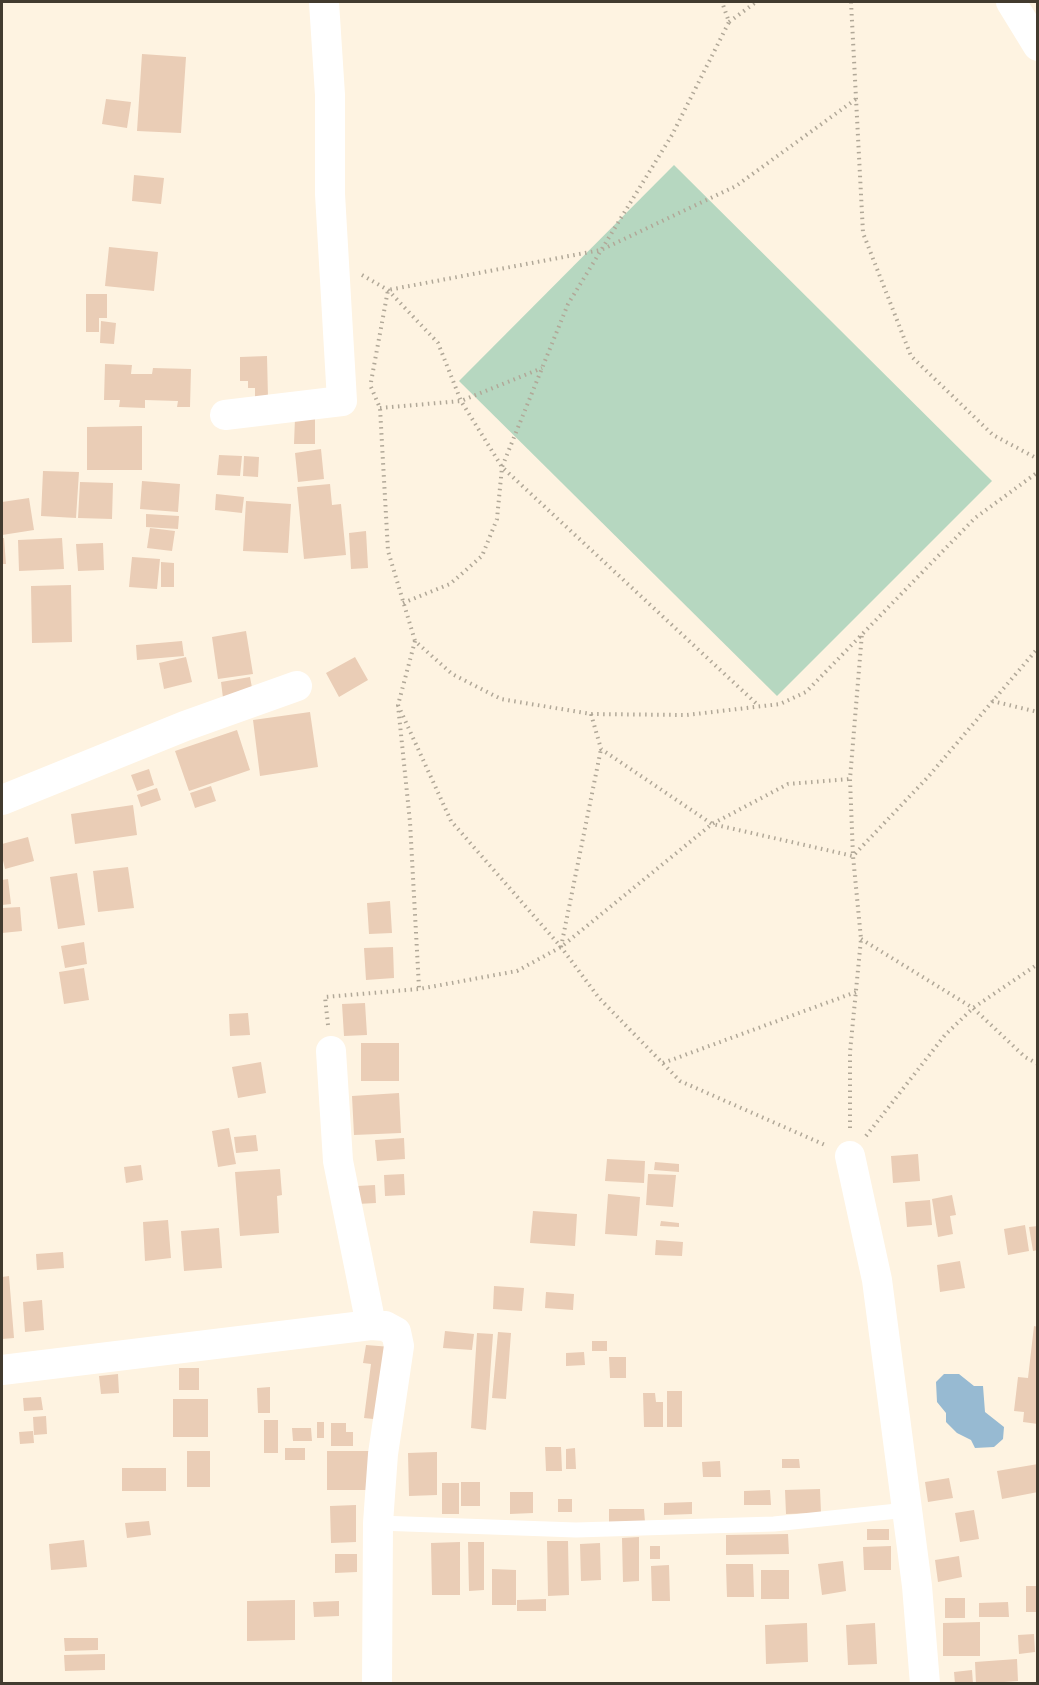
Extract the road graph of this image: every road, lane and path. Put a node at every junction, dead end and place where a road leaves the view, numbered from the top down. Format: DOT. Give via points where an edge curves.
graph roads {
  1 [pos="324,2"];
  2 [pos="722,2"];
  3 [pos="756,2"];
  4 [pos="851,2"];
  5 [pos="1011,2"];
  6 [pos="729,22"];
  7 [pos="1038,46"];
  8 [pos="856,99"];
  9 [pos="601,250"];
  10 [pos="334,257"];
  11 [pos="388,290"];
  12 [pos="339,364"];
  13 [pos="542,368"];
  14 [pos="371,386"];
  15 [pos="461,401"];
  16 [pos="380,408"];
  17 [pos="225,415"];
  18 [pos="1038,459"];
  19 [pos="502,467"];
  20 [pos="1038,471"];
  21 [pos="403,603"];
  22 [pos="862,633"];
  23 [pos="415,642"];
  24 [pos="1038,648"];
  25 [pos="297,686"];
  26 [pos="992,701"];
  27 [pos="398,705"];
  28 [pos="759,706"];
  29 [pos="1038,712"];
  30 [pos="591,714"];
  31 [pos="601,749"];
  32 [pos="850,779"];
  33 [pos="2,800"];
  34 [pos="712,824"];
  35 [pos="853,856"];
  36 [pos="861,939"];
  37 [pos="561,947"];
  38 [pos="1038,964"];
  39 [pos="420,989"];
  40 [pos="856,992"];
  41 [pos="973,1008"];
  42 [pos="331,1051"];
  43 [pos="663,1063"];
  44 [pos="1038,1064"];
  45 [pos="850,1156"];
  46 [pos="371,1325"];
  47 [pos="2,1370"];
  48 [pos="907,1510"];
  49 [pos="378,1523"];
  50 [pos="377,1683"];
  51 [pos="925,1683"];
  1 -- 10 [label="street"];
  2 -- 6 [label="path"];
  3 -- 6 [label="path"];
  4 -- 8 [label="path"];
  5 -- 7 [label="street"];
  6 -- 9 [label="path" via="672,135"];
  8 -- 9 [label="path" via="736,186"];
  8 -- 18 [label="path" via="863,233 911,356 993,435"];
  9 -- 11 [label="path"];
  9 -- 13 [label="path" via="568,304"];
  10 -- 11 [label="path"];
  10 -- 12 [label="street"];
  11 -- 14 [label="path"];
  11 -- 15 [label="path" via="438,343"];
  12 -- 14 [label="path"];
  12 -- 17 [label="street" via="342,401"];
  13 -- 15 [label="path"];
  13 -- 19 [label="path"];
  14 -- 16 [label="path"];
  15 -- 16 [label="path"];
  15 -- 19 [label="path"];
  16 -- 21 [label="path" via="388,551"];
  19 -- 21 [label="path" via="497,519 482,556 450,584"];
  19 -- 28 [label="path"];
  20 -- 22 [label="path" via="975,518"];
  21 -- 23 [label="path"];
  22 -- 28 [label="path" via="806,692 780,704"];
  22 -- 32 [label="path"];
  23 -- 27 [label="path"];
  23 -- 30 [label="path" via="452,674 501,699"];
  24 -- 26 [label="path"];
  25 -- 33 [label="street" via="185,726"];
  26 -- 29 [label="path"];
  26 -- 35 [label="path" via="928,777"];
  27 -- 37 [label="path" via="450,820"];
  27 -- 39 [label="path"];
  28 -- 30 [label="path" via="687,715"];
  30 -- 31 [label="path"];
  31 -- 34 [label="path"];
  31 -- 37 [label="path"];
  32 -- 34 [label="path" via="788,784"];
  32 -- 35 [label="path"];
  34 -- 35 [label="path"];
  34 -- 37 [label="path"];
  35 -- 36 [label="path"];
  36 -- 40 [label="path"];
  36 -- 41 [label="path"];
  37 -- 39 [label="path" via="517,971"];
  37 -- 43 [label="path" via="598,998"];
  38 -- 41 [label="path"];
  39 -- 42 [label="path" via="325,997"];
  40 -- 43 [label="path"];
  40 -- 45 [label="path" via="850,1052"];
  41 -- 44 [label="path" via="1025,1058"];
  41 -- 45 [label="path" via="945,1035"];
  42 -- 46 [label="street" via="338,1161"];
  43 -- 45 [label="path" via="680,1081"];
  45 -- 48 [label="street" via="877,1280"];
  46 -- 47 [label="street"];
  46 -- 49 [label="street" via="396,1332 399,1346 383,1454"];
  48 -- 49 [label="lane" via="774,1524 576,1530"];
  48 -- 51 [label="street"];
  49 -- 50 [label="street"];
}
